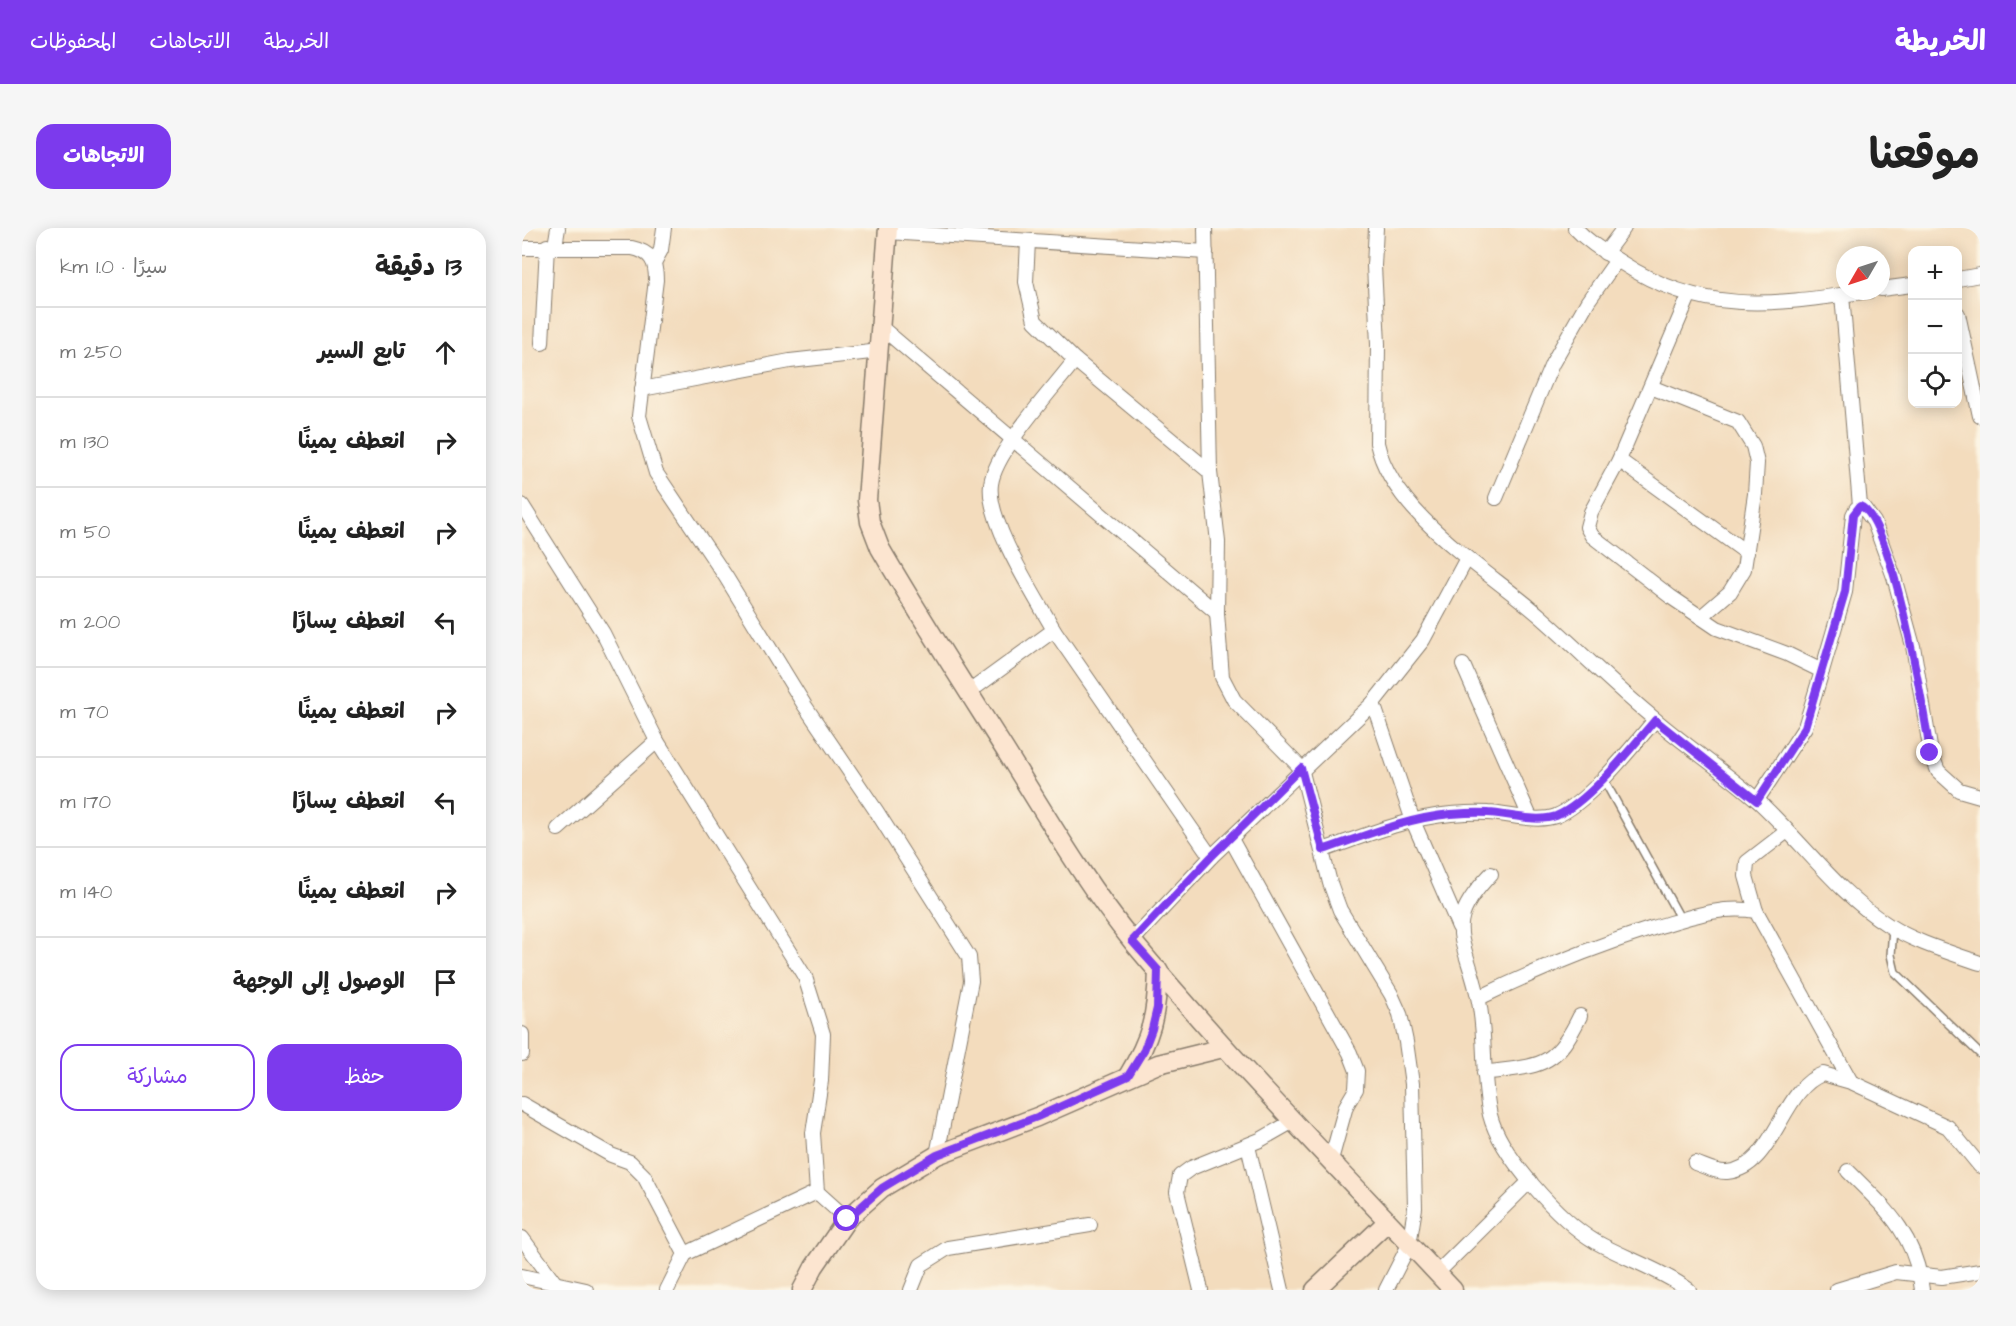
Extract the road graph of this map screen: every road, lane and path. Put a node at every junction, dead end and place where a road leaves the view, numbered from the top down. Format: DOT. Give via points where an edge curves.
graph roads {
  1 [pos="558,228"];
  2 [pos="664,228"];
  3 [pos="1205,228"];
  4 [pos="1376,228"];
  5 [pos="1575,228"];
  6 [pos="1624,228"];
  7 [pos="888,230"];
  8 [pos="1028,241"];
  9 [pos="551,246"];
  10 [pos="522,248"];
  11 [pos="1206,252"];
  12 [pos="1611,256"];
  13 [pos="655,261"];
  14 [pos="1980,275"];
  15 [pos="1962,278"];
  16 [pos="1908,286"];
  17 [pos="1890,289"];
  18 [pos="1689,296"];
  19 [pos="1836,296"];
  20 [pos="1842,300"];
  21 [pos="882,328"];
  22 [pos="1962,333"];
  23 [pos="542,343"];
  24 [pos="880,351"];
  25 [pos="1075,360"];
  26 [pos="1651,387"];
  27 [pos="642,389"];
  28 [pos="1980,416"];
  29 [pos="1013,441"];
  30 [pos="1619,460"];
  31 [pos="1210,472"];
  32 [pos="1496,498"];
  33 [pos="522,505"];
  34 [pos="1860,506"];
  35 [pos="1747,553"];
  36 [pos="1467,558"];
  37 [pos="1217,613"];
  38 [pos="1701,617"];
  39 [pos="1054,630"];
  40 [pos="1463,665"];
  41 [pos="1822,671"];
  42 [pos="969,692"];
  43 [pos="1373,703"];
  44 [pos="1655,720"];
  45 [pos="657,741"];
  46 [pos="1301,768"];
  47 [pos="1603,778"];
  48 [pos="1980,796"];
  49 [pos="1757,801"];
  50 [pos="1530,817"];
  51 [pos="1413,820"];
  52 [pos="558,829"];
  53 [pos="1786,832"];
  54 [pos="1231,839"];
  55 [pos="1323,850"];
  56 [pos="1211,857"];
  57 [pos="1491,873"];
  58 [pos="1756,911"];
  59 [pos="1681,920"];
  60 [pos="1459,927"];
  61 [pos="1893,928"];
  62 [pos="1132,941"];
  63 [pos="1980,963"];
  64 [pos="1158,970"];
  65 [pos="1479,998"];
  66 [pos="1580,1016"];
  67 [pos="522,1034"];
  68 [pos="1223,1048"];
  69 [pos="522,1054"];
  70 [pos="1980,1054"];
  71 [pos="1484,1073"];
  72 [pos="1128,1076"];
  73 [pos="1851,1082"];
  74 [pos="522,1104"];
  75 [pos="1295,1120"];
  76 [pos="1248,1146"];
  77 [pos="937,1155"];
  78 [pos="1331,1160"];
  79 [pos="1695,1163"];
  80 [pos="1980,1166"];
  81 [pos="1848,1171"];
  82 [pos="1530,1181"];
  83 [pos="817,1192"];
  84 [pos="847,1219"];
  85 [pos="1387,1222"];
  86 [pos="1090,1225"];
  87 [pos="522,1238"];
  88 [pos="1409,1245"];
  89 [pos="685,1254"];
  90 [pos="1980,1271"];
  91 [pos="1437,1273"];
  92 [pos="1921,1275"];
  93 [pos="522,1276"];
  94 [pos="555,1282"];
  95 [pos="586,1290"];
  96 [pos="667,1290"];
  97 [pos="802,1290"];
  98 [pos="911,1290"];
  99 [pos="1201,1290"];
  100 [pos="1282,1290"];
  101 [pos="1315,1290"];
  102 [pos="1386,1290"];
  103 [pos="1453,1290"];
  104 [pos="1689,1290"];
  105 [pos="1837,1290"];
  106 [pos="1922,1290"];
  1 -- 9 [label="street"];
  2 -- 13 [label="street"];
  3 -- 11 [label="street"];
  4 -- 36 [label="street" via="1379,455 1393,482 1421,516"];
  5 -- 12 [label="street"];
  6 -- 12 [label="street"];
  7 -- 8 [label="street"];
  7 -- 21 [label="street"];
  8 -- 11 [label="street"];
  8 -- 25 [label="street" via="1026,282 1035,321"];
  9 -- 10 [label="street"];
  9 -- 13 [label="street" via="632,248 649,254"];
  9 -- 23 [label="street"];
  11 -- 31 [label="street"];
  12 -- 18 [label="street" via="1645,278"];
  12 -- 32 [label="street" via="1552,364"];
  13 -- 27 [label="street"];
  14 -- 15 [label="street"];
  16 -- 17 [label="street"];
  18 -- 19 [label="street" via="1754,303"];
  18 -- 26 [label="street"];
  20 -- 34 [label="street"];
  21 -- 24 [label="street"];
  21 -- 29 [label="street"];
  22 -- 28 [label="street"];
  24 -- 27 [label="street" via="790,361"];
  24 -- 42 [label="street" via="867,500 870,522 880,548"];
  25 -- 29 [label="street"];
  25 -- 31 [label="street"];
  26 -- 30 [label="street"];
  26 -- 35 [label="street" via="1725,415 1747,433 1757,463"];
  27 -- 77 [label="street" via="639,416 660,480 969,957 971,981"];
  29 -- 37 [label="street"];
  29 -- 39 [label="street" via="991,483 991,501 1004,537"];
  30 -- 35 [label="street"];
  30 -- 38 [label="street" via="1591,512 1588,531"];
  31 -- 37 [label="street" via="1218,542"];
  33 -- 45 [label="street" via="603,633"];
  34 -- 41 [label="street" via="1853,515 1845,592"];
  34 -- 48 [label="street" via="1868,510 1874,522 1894,576 1913,646 1930,753 1938,771 1959,790"];
  35 -- 38 [label="street" via="1739,582"];
  36 -- 43 [label="street" via="1424,640"];
  36 -- 44 [label="street" via="1538,615"];
  37 -- 46 [label="street" via="1226,689"];
  38 -- 41 [label="street" via="1728,635 1787,654"];
  39 -- 42 [label="street"];
  39 -- 56 [label="street"];
  40 -- 50 [label="street"];
  41 -- 49 [label="street" via="1805,727"];
  42 -- 62 [label="street" via="1092,887"];
  43 -- 46 [label="street"];
  43 -- 51 [label="street"];
  44 -- 47 [label="street"];
  44 -- 49 [label="street"];
  45 -- 52 [label="street"];
  45 -- 83 [label="street" via="805,977 823,1034 813,1133"];
  46 -- 54 [label="street"];
  46 -- 55 [label="street"];
  47 -- 50 [label="street" via="1566,811 1545,818"];
  47 -- 59 [label="lane"];
  49 -- 53 [label="street"];
  50 -- 51 [label="street" via="1463,813"];
  51 -- 55 [label="street"];
  51 -- 60 [label="street"];
  53 -- 58 [label="street" via="1747,862 1746,876"];
  53 -- 61 [label="street" via="1867,911"];
  54 -- 56 [label="street"];
  54 -- 78 [label="street" via="1357,1071 1356,1089 1346,1106"];
  55 -- 88 [label="street" via="1340,910 1400,1014 1412,1084 1415,1208"];
  56 -- 62 [label="street"];
  57 -- 60 [label="street" via="1471,895"];
  58 -- 59 [label="street" via="1726,908"];
  58 -- 73 [label="street"];
  59 -- 65 [label="street" via="1562,959"];
  60 -- 65 [label="street"];
  61 -- 63 [label="street"];
  61 -- 70 [label="lane" via="1891,955 1895,972"];
  62 -- 64 [label="street"];
  64 -- 68 [label="street"];
  64 -- 72 [label="street" via="1152,1029"];
  65 -- 71 [label="street"];
  66 -- 71 [label="street" via="1567,1043 1551,1059 1537,1065"];
  67 -- 69 [label="street"];
  68 -- 72 [label="street" via="1158,1064"];
  68 -- 75 [label="street"];
  71 -- 82 [label="street" via="1497,1135"];
  72 -- 77 [label="street" via="1037,1117"];
  73 -- 79 [label="street" via="1823,1074 1806,1083 1761,1151 1736,1170 1725,1172"];
  73 -- 80 [label="street" via="1948,1127"];
  74 -- 89 [label="street" via="630,1162 644,1176"];
  75 -- 76 [label="street"];
  75 -- 78 [label="street"];
  76 -- 99 [label="street" via="1184,1171 1178,1182 1177,1192"];
  76 -- 100 [label="street"];
  77 -- 84 [label="street" via="882,1188"];
  78 -- 85 [label="street"];
  81 -- 92 [label="street" via="1890,1212 1913,1248"];
  82 -- 91 [label="street"];
  82 -- 104 [label="street" via="1593,1240"];
  83 -- 84 [label="street"];
  83 -- 89 [label="street"];
  84 -- 97 [label="street"];
  85 -- 88 [label="street"];
  85 -- 101 [label="street"];
  86 -- 98 [label="street" via="948,1248 921,1265"];
  87 -- 94 [label="street"];
  88 -- 91 [label="street"];
  88 -- 102 [label="street"];
  89 -- 96 [label="street"];
  90 -- 92 [label="street" via="1942,1277"];
  91 -- 103 [label="street"];
  92 -- 105 [label="street" via="1896,1272"];
  92 -- 106 [label="street"];
  93 -- 94 [label="street"];
  94 -- 95 [label="street"];
}
